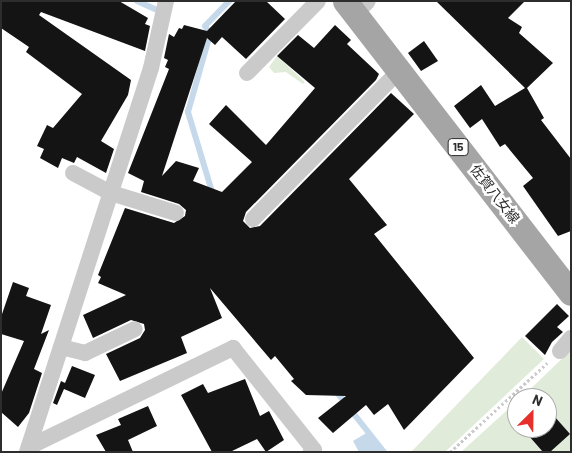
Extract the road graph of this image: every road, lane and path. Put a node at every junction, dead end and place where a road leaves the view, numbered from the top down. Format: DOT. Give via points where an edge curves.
graph roads {
  1 [pos="166,1"];
  2 [pos="318,1"];
  3 [pos="356,5"];
  4 [pos="399,71"];
  5 [pos="247,73"];
  6 [pos="73,173"];
  7 [pos="111,192"];
  8 [pos="176,213"];
  9 [pos="253,220"];
  10 [pos="571,293"];
  11 [pos="135,329"];
  12 [pos="566,344"];
  13 [pos="61,347"];
  14 [pos="28,449"];
  15 [pos="311,452"];
  16 [pos="450,452"];
  1 -- 7 [label="street" via="151,68"];
  2 -- 5 [label="street"];
  3 -- 4 [label="main road, 佐賀八女線 / 15"];
  4 -- 9 [label="street"];
  4 -- 10 [label="main road, 佐賀八女線 / 15"];
  6 -- 7 [label="street"];
  7 -- 8 [label="street"];
  7 -- 13 [label="street"];
  11 -- 13 [label="street" via="85,353"];
  12 -- 16 [label="path"];
  13 -- 14 [label="street"];
  14 -- 15 [label="street" via="233,348 314,450"];
}
